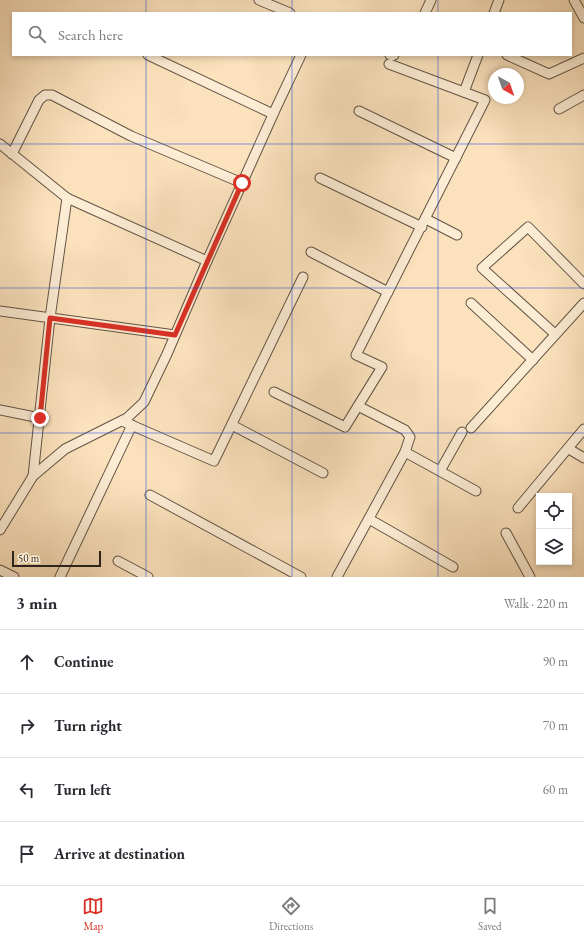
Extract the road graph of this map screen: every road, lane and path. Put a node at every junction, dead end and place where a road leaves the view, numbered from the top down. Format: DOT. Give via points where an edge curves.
graph roads {
  1 [pos="259,0"];
  2 [pos="431,0"];
  3 [pos="499,0"];
  4 [pos="574,0"];
  5 [pos="288,12"];
  6 [pos="425,12"];
  7 [pos="494,12"];
  8 [pos="584,18"];
  9 [pos="150,56"];
  10 [pos="301,56"];
  11 [pos="478,56"];
  12 [pos="509,56"];
  13 [pos="584,58"];
  14 [pos="389,59"];
  15 [pos="464,92"];
  16 [pos="584,95"];
  17 [pos="559,109"];
  18 [pos="359,111"];
  19 [pos="273,114"];
  20 [pos="0,144"];
  21 [pos="12,154"];
  22 [pos="456,158"];
  23 [pos="320,178"];
  24 [pos="242,183"];
  25 [pos="67,198"];
  26 [pos="424,223"];
  27 [pos="457,235"];
  28 [pos="311,252"];
  29 [pos="207,261"];
  30 [pos="303,278"];
  31 [pos="584,284"];
  32 [pos="388,292"];
  33 [pos="471,303"];
  34 [pos="584,303"];
  35 [pos="0,311"];
  36 [pos="50,318"];
  37 [pos="555,334"];
  38 [pos="175,335"];
  39 [pos="533,360"];
  40 [pos="274,392"];
  41 [pos="358,406"];
  42 [pos="0,410"];
  43 [pos="40,418"];
  44 [pos="122,421"];
  45 [pos="132,425"];
  46 [pos="232,425"];
  47 [pos="584,429"];
  48 [pos="569,448"];
  49 [pos="405,452"];
  50 [pos="584,458"];
  51 [pos="440,472"];
  52 [pos="323,473"];
  53 [pos="33,476"];
  54 [pos="476,492"];
  55 [pos="150,495"];
  56 [pos="518,508"];
  57 [pos="369,519"];
  58 [pos="0,530"];
  59 [pos="506,533"];
  60 [pos="118,561"];
  61 [pos="453,567"];
  62 [pos="0,570"];
  63 [pos="14,577"];
  64 [pos="60,577"];
  65 [pos="148,577"];
  66 [pos="302,577"];
  67 [pos="337,577"];
  68 [pos="530,577"];
  1 -- 5 [label="street"];
  2 -- 6 [label="street"];
  3 -- 7 [label="street"];
  4 -- 8 [label="street"];
  9 -- 19 [label="street"];
  10 -- 19 [label="street"];
  11 -- 15 [label="street"];
  12 -- 13 [label="street" via="549,74"];
  14 -- 15 [label="street"];
  15 -- 22 [label="street" via="485,100"];
  16 -- 17 [label="street"];
  18 -- 22 [label="street"];
  19 -- 24 [label="street"];
  20 -- 21 [label="street"];
  21 -- 24 [label="street" via="39,100 45,95 52,95 131,136"];
  21 -- 25 [label="street"];
  22 -- 26 [label="street"];
  23 -- 26 [label="street"];
  24 -- 29 [label="street"];
  25 -- 29 [label="street"];
  25 -- 36 [label="street"];
  26 -- 27 [label="street"];
  26 -- 32 [label="street"];
  28 -- 32 [label="street"];
  29 -- 38 [label="street"];
  30 -- 46 [label="street"];
  31 -- 37 [label="street" via="528,227 482,268"];
  32 -- 41 [label="street" via="356,355 382,367"];
  33 -- 39 [label="street"];
  34 -- 37 [label="street"];
  35 -- 36 [label="street"];
  36 -- 38 [label="street"];
  36 -- 43 [label="street"];
  37 -- 39 [label="street"];
  38 -- 44 [label="street" via="144,402"];
  39 -- 51 [label="street" via="467,430"];
  40 -- 41 [label="street" via="345,427"];
  41 -- 49 [label="street" via="405,430 410,437"];
  42 -- 43 [label="street"];
  43 -- 53 [label="street"];
  44 -- 45 [label="street"];
  44 -- 53 [label="street" via="65,449"];
  45 -- 46 [label="street" via="214,461"];
  45 -- 64 [label="street"];
  46 -- 52 [label="street"];
  47 -- 48 [label="street"];
  48 -- 50 [label="street"];
  48 -- 56 [label="street"];
  49 -- 51 [label="street"];
  49 -- 57 [label="street"];
  51 -- 54 [label="street"];
  53 -- 58 [label="street"];
  55 -- 66 [label="street"];
  57 -- 61 [label="street"];
  57 -- 67 [label="street"];
  59 -- 68 [label="street"];
  60 -- 65 [label="street"];
  62 -- 63 [label="street"];
}
